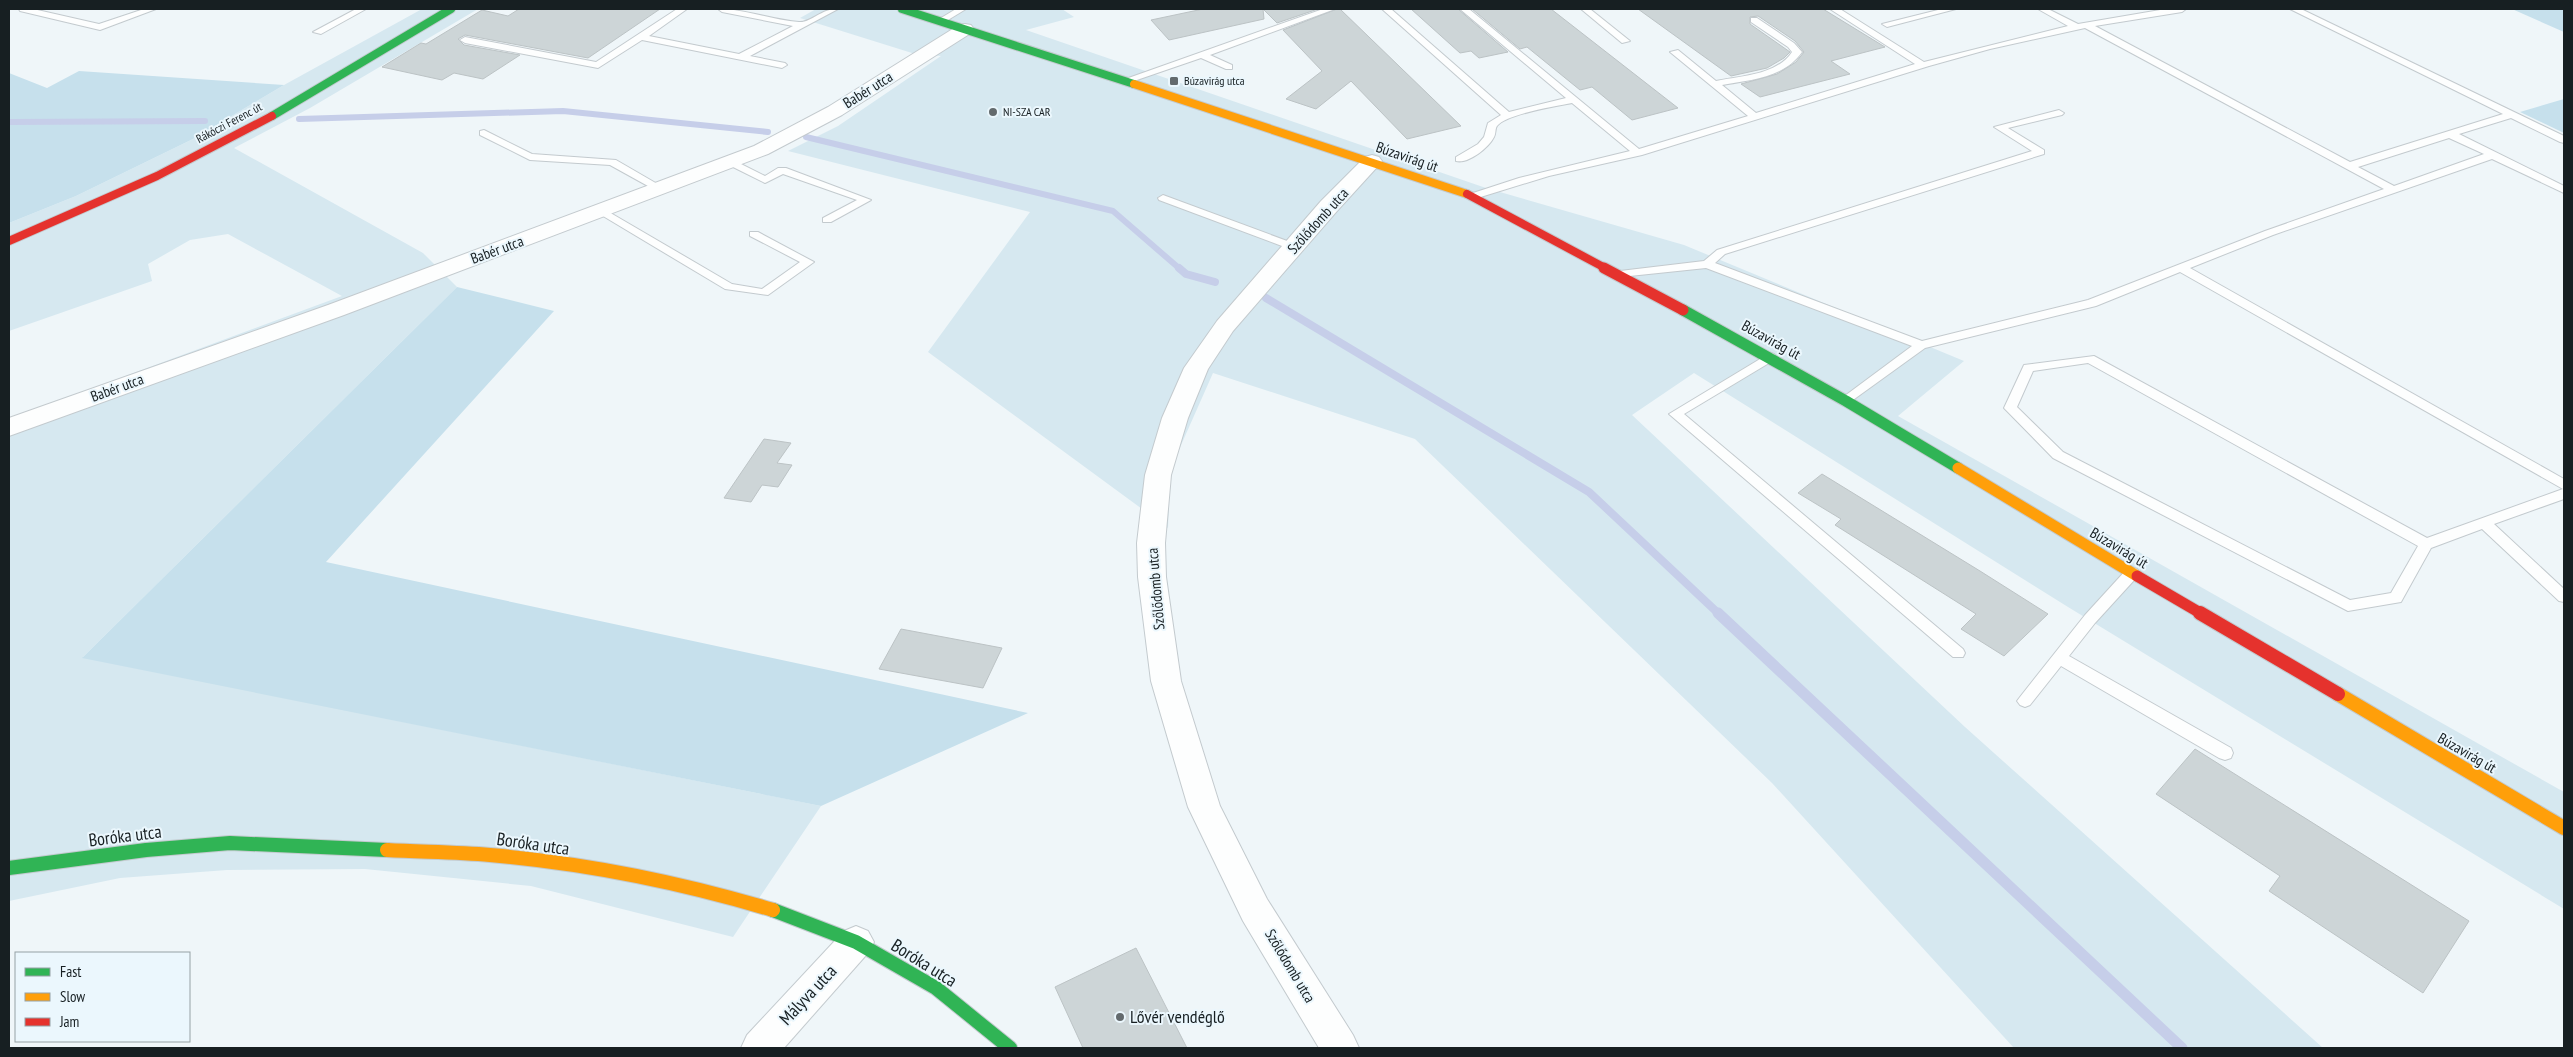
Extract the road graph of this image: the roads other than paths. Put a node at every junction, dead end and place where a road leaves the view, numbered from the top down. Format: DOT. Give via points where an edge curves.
graph roads {
  1 [pos="22,9"];
  2 [pos="152,9"];
  3 [pos="362,9"];
  4 [pos="451,9"];
  5 [pos="683,9"];
  6 [pos="722,9"];
  7 [pos="776,9"];
  8 [pos="834,9"];
  9 [pos="902,9"];
  10 [pos="1330,9"];
  11 [pos="1386,9"];
  12 [pos="1464,9"];
  13 [pos="1585,9"];
  14 [pos="1834,9"];
  15 [pos="1952,9"];
  16 [pos="2042,9"];
  17 [pos="2182,9"];
  18 [pos="2294,9"];
  19 [pos="2158,10"];
  20 [pos="763,17"];
  21 [pos="964,19"];
  22 [pos="1754,20"];
  23 [pos="940,21"];
  24 [pos="1888,24"];
  25 [pos="801,26"];
  26 [pos="2082,26"];
  27 [pos="318,32"];
  28 [pos="642,37"];
  29 [pos="465,40"];
  30 [pos="1625,41"];
  31 [pos="1675,52"];
  32 [pos="1202,54"];
  33 [pos="742,56"];
  34 [pos="782,65"];
  35 [pos="1924,66"];
  36 [pos="1229,67"];
  37 [pos="1125,81"];
  38 [pos="1714,84"];
  39 [pos="1573,100"];
  40 [pos="2059,113"];
  41 [pos="2510,115"];
  42 [pos="1508,116"];
  43 [pos="1756,117"];
  44 [pos="484,133"];
  45 [pos="2450,134"];
  46 [pos="2564,140"];
  47 [pos="1638,153"];
  48 [pos="2492,155"];
  49 [pos="1460,159"];
  50 [pos="1372,161"];
  51 [pos="731,162"];
  52 [pos="2349,166"];
  53 [pos="661,189"];
  54 [pos="2392,189"];
  55 [pos="2564,190"];
  56 [pos="1474,196"];
  57 [pos="1163,198"];
  58 [pos="602,211"];
  59 [pos="827,220"];
  60 [pos="754,234"];
  61 [pos="9,241"];
  62 [pos="1294,247"];
  63 [pos="1707,264"];
  64 [pos="2181,268"];
  65 [pos="1620,274"];
  66 [pos="1921,344"];
  67 [pos="1770,357"];
  68 [pos="1846,400"];
  69 [pos="9,427"];
  70 [pos="2564,485"];
  71 [pos="2564,494"];
  72 [pos="2484,523"];
  73 [pos="2426,544"];
  74 [pos="2132,573"];
  75 [pos="2564,597"];
  76 [pos="1958,653"];
  77 [pos="2059,658"];
  78 [pos="2025,701"];
  79 [pos="2225,753"];
  80 [pos="2564,828"];
  81 [pos="9,868"];
  82 [pos="856,942"];
  83 [pos="760,1048"];
  84 [pos="1010,1048"];
  85 [pos="1340,1048"];
  1 -- 2 [label="lane" via="100,27"];
  3 -- 27 [label="lane"];
  4 -- 61 [label="street, Rákóczi Ferenc út" via="318,90 206,152"];
  5 -- 28 [label="lane"];
  6 -- 20 [label="lane"];
  7 -- 20 [label="lane"];
  8 -- 25 [label="lane"];
  9 -- 23 [label="street, Búzavirág út"];
  10 -- 32 [label="lane"];
  11 -- 42 [label="lane"];
  12 -- 39 [label="lane"];
  13 -- 30 [label="lane"];
  14 -- 35 [label="lane"];
  15 -- 24 [label="lane"];
  16 -- 26 [label="lane"];
  17 -- 19 [label="lane"];
  18 -- 41 [label="lane"];
  19 -- 26 [label="lane"];
  20 -- 25 [label="lane"];
  21 -- 23 [label="street, Búzavirág út"];
  21 -- 23 [label="lane"];
  21 -- 37 [label="street, Búzavirág út"];
  21 -- 51 [label="street, Babér utca" via="835,111 781,142"];
  22 -- 38 [label="lane" via="1791,45 1797,52 1794,58 1773,72"];
  25 -- 33 [label="lane"];
  26 -- 35 [label="lane"];
  26 -- 52 [label="lane"];
  28 -- 29 [label="lane" via="598,64"];
  28 -- 33 [label="lane"];
  31 -- 38 [label="lane"];
  32 -- 36 [label="lane"];
  32 -- 37 [label="lane"];
  33 -- 34 [label="lane"];
  35 -- 43 [label="lane"];
  37 -- 50 [label="street, Búzavirág út"];
  38 -- 43 [label="lane"];
  39 -- 42 [label="lane"];
  39 -- 47 [label="lane"];
  40 -- 63 [label="lane" via="1999,126 2040,152 1721,252"];
  41 -- 45 [label="lane"];
  41 -- 46 [label="lane"];
  42 -- 49 [label="lane" via="1492,125 1492,134 1483,146"];
  43 -- 47 [label="lane"];
  44 -- 53 [label="lane" via="530,157 612,162"];
  45 -- 48 [label="lane"];
  45 -- 52 [label="lane"];
  47 -- 56 [label="lane" via="1505,184"];
  48 -- 54 [label="lane"];
  48 -- 55 [label="lane"];
  50 -- 56 [label="street, Búzavirág út"];
  50 -- 62 [label="street, Szőlődomb utca"];
  51 -- 53 [label="street, Babér utca"];
  51 -- 59 [label="lane" via="765,180 782,170 866,200"];
  52 -- 54 [label="lane"];
  53 -- 58 [label="street, Babér utca"];
  54 -- 64 [label="lane"];
  56 -- 65 [label="street, Búzavirág út"];
  57 -- 62 [label="lane"];
  58 -- 60 [label="lane" via="729,287 764,293 808,262"];
  58 -- 69 [label="street, Babér utca"];
  62 -- 85 [label="street, Szőlődomb utca" via="1225,326 1196,368 1175,418 1158,475 1151,543 1152,577 1166,681 1204,807 1255,910"];
  63 -- 65 [label="lane"];
  63 -- 66 [label="lane"];
  64 -- 66 [label="lane" via="2092,303"];
  64 -- 70 [label="lane"];
  65 -- 67 [label="street, Búzavirág út"];
  66 -- 68 [label="lane"];
  67 -- 68 [label="street, Búzavirág út"];
  67 -- 76 [label="lane" via="1675,414"];
  68 -- 74 [label="street, Búzavirág út"];
  71 -- 72 [label="lane"];
  72 -- 73 [label="lane"];
  72 -- 75 [label="lane"];
  73 -- 73 [label="lane" via="2396,598 2348,606 2058,455 2010,408 2028,368 2090,359"];
  74 -- 77 [label="lane"];
  74 -- 80 [label="street, Búzavirág út"];
  77 -- 78 [label="lane"];
  77 -- 79 [label="lane"];
  81 -- 82 [label="street, Boróka utca" via="230,843 490,855 615,873 713,892 778,912"];
  82 -- 83 [label="street, Mályva utca"];
  82 -- 84 [label="street, Boróka utca" via="936,988"];
}
